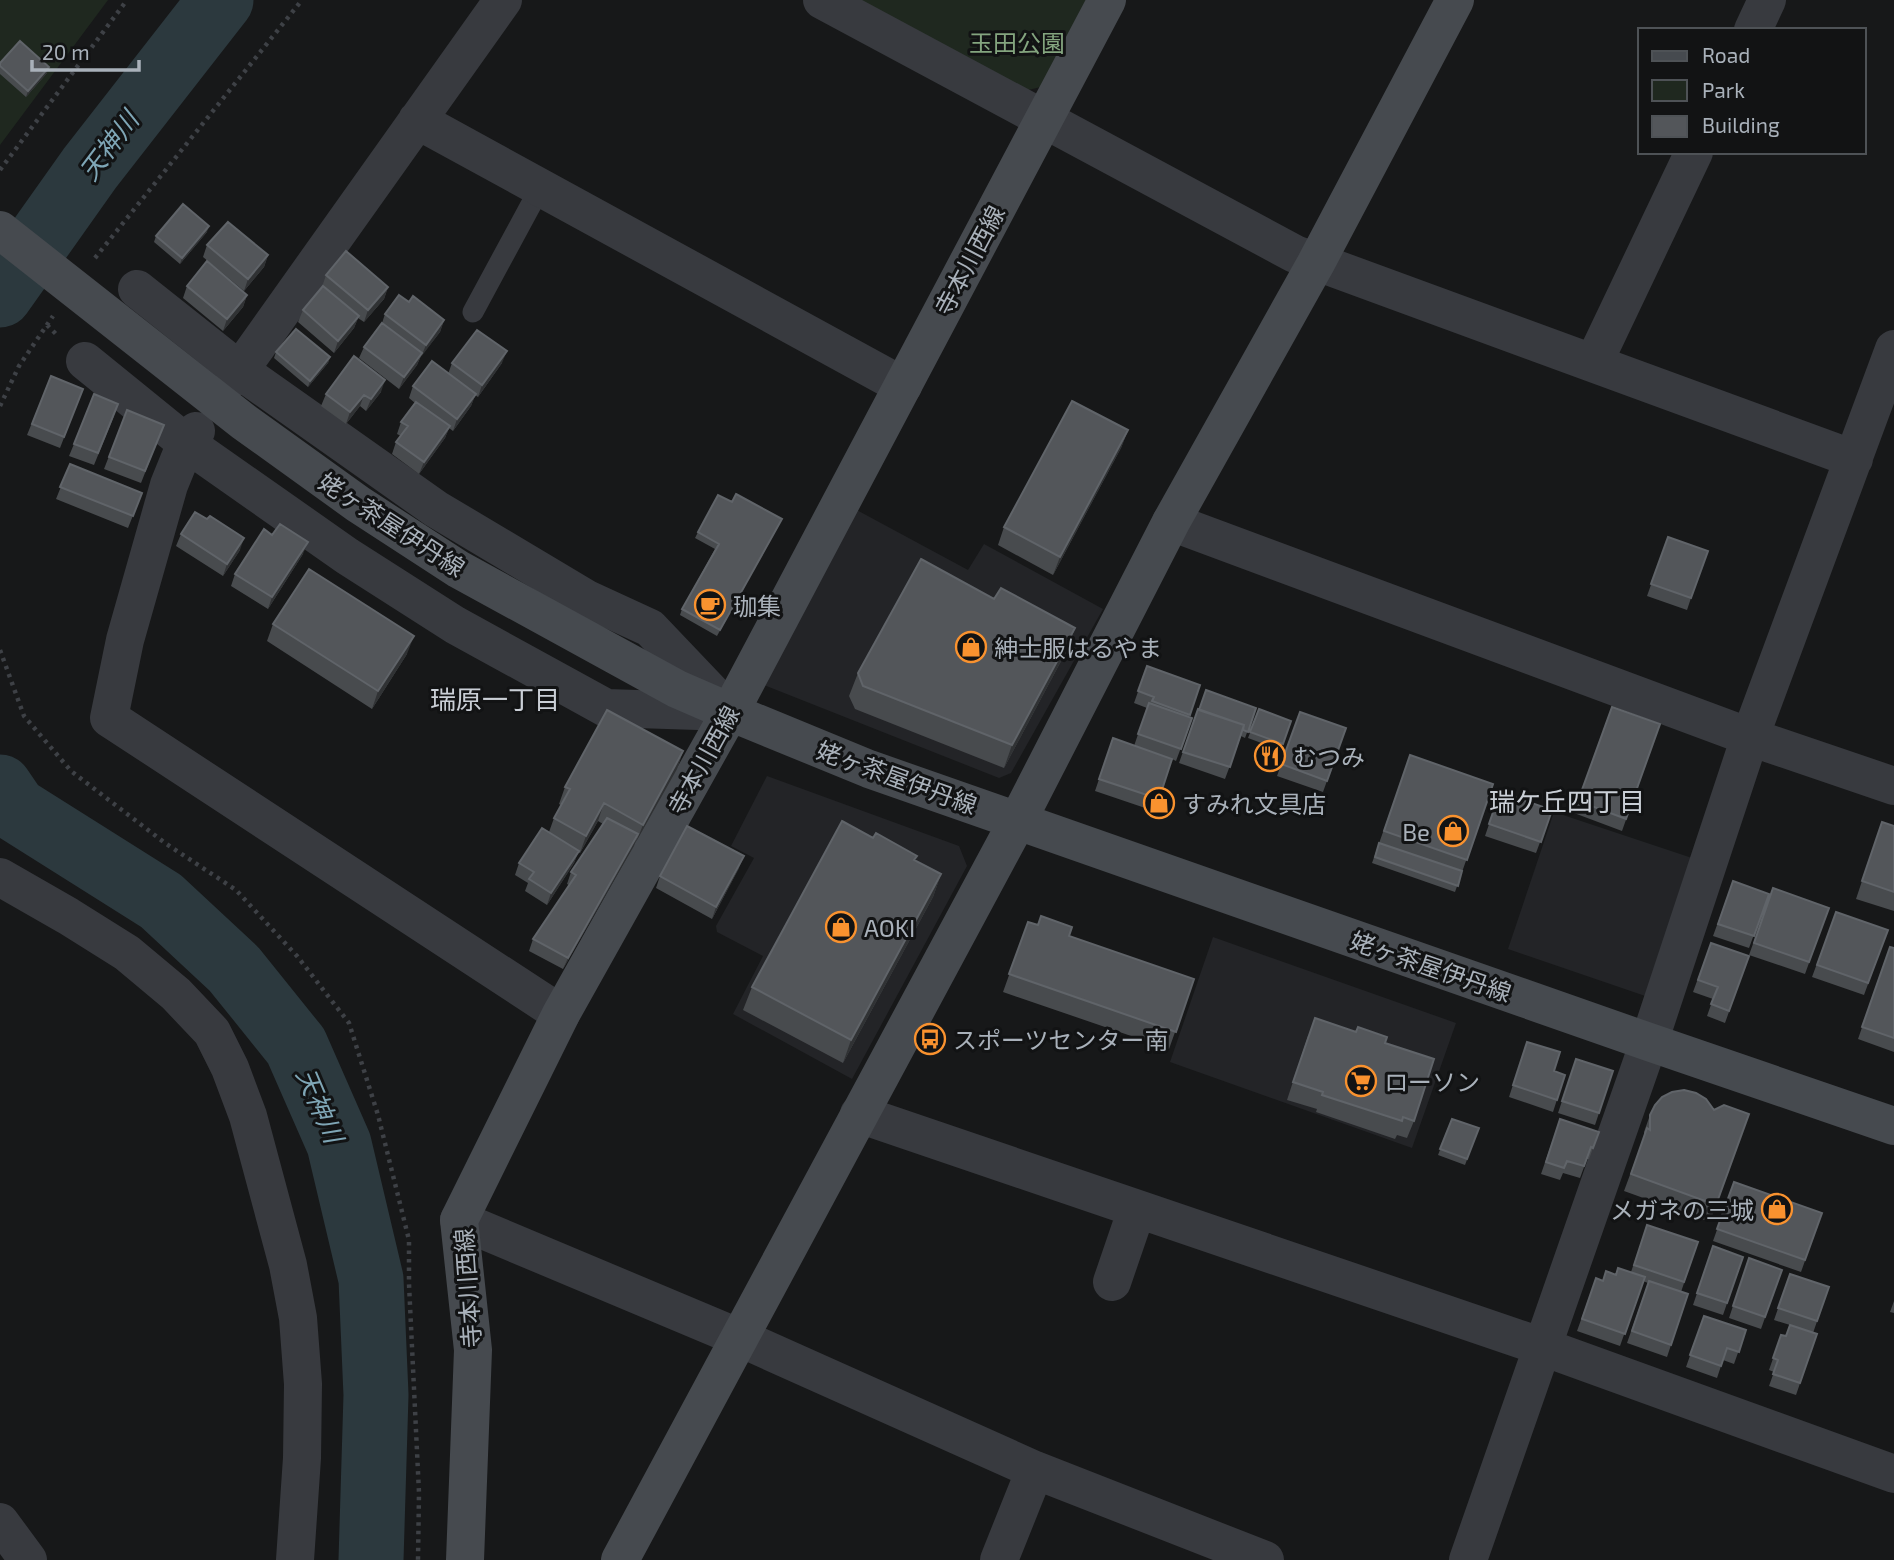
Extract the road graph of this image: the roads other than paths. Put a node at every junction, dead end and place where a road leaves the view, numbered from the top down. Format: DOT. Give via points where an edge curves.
graph roads {
  1 [pos="503,0"];
  2 [pos="1107,0"];
  3 [pos="1455,0"];
  4 [pos="1767,0"];
  5 [pos="829,2"];
  6 [pos="1754,28"];
  7 [pos="1044,118"];
  8 [pos="417,120"];
  9 [pos="1693,154"];
  10 [pos="540,188"];
  11 [pos="0,230"];
  12 [pos="1316,262"];
  13 [pos="137,289"];
  14 [pos="473,312"];
  15 [pos="1894,349"];
  16 [pos="85,361"];
  17 [pos="1594,362"];
  18 [pos="237,374"];
  19 [pos="903,386"];
  20 [pos="191,437"];
  21 [pos="1854,459"];
  22 [pos="1171,522"];
  23 [pos="730,712"];
  24 [pos="1750,737"];
  25 [pos="1894,786"];
  26 [pos="1018,820"];
  27 [pos="0,877"];
  28 [pos="561,1014"];
  29 [pos="1649,1042"];
  30 [pos="859,1114"];
  31 [pos="1894,1126"];
  32 [pos="1137,1209"];
  33 [pos="460,1220"];
  34 [pos="1111,1282"];
  35 [pos="740,1338"];
  36 [pos="1543,1347"];
  37 [pos="1035,1470"];
  38 [pos="1894,1474"];
  39 [pos="0,1522"];
  40 [pos="28,1560"];
  41 [pos="295,1560"];
  42 [pos="465,1560"];
  43 [pos="620,1560"];
  44 [pos="999,1560"];
  45 [pos="1265,1560"];
  46 [pos="1468,1560"];
  1 -- 8 [label="street"];
  2 -- 7 [label="main road, 寺本川西線"];
  3 -- 12 [label="main road"];
  4 -- 6 [label="street"];
  5 -- 7 [label="street"];
  7 -- 12 [label="street"];
  7 -- 19 [label="main road, 寺本川西線"];
  8 -- 10 [label="street"];
  8 -- 18 [label="street"];
  9 -- 17 [label="street"];
  10 -- 14 [label="lane"];
  10 -- 19 [label="street"];
  11 -- 23 [label="main road, 姥ヶ茶屋伊丹線" via="254,429 358,504 457,569 677,689"];
  12 -- 17 [label="street"];
  12 -- 22 [label="main road"];
  13 -- 18 [label="street"];
  15 -- 21 [label="street"];
  16 -- 20 [label="street"];
  17 -- 21 [label="street"];
  18 -- 23 [label="street" via="436,509 587,599 650,628"];
  19 -- 23 [label="main road, 寺本川西線"];
  20 -- 23 [label="street" via="347,556 455,625 606,708"];
  20 -- 28 [label="street" via="169,485 109,718"];
  21 -- 24 [label="street"];
  22 -- 24 [label="street"];
  22 -- 26 [label="main road"];
  23 -- 26 [label="main road, 姥ヶ茶屋伊丹線" via="869,769"];
  23 -- 28 [label="main road, 寺本川西線"];
  24 -- 25 [label="street"];
  24 -- 29 [label="street"];
  26 -- 29 [label="main road, 姥ヶ茶屋伊丹線"];
  26 -- 30 [label="main road"];
  27 -- 41 [label="street" via="127,953 212,1032 230,1068 248,1116 298,1318 303,1384"];
  28 -- 33 [label="main road, 寺本川西線"];
  29 -- 31 [label="main road, 姥ヶ茶屋伊丹線"];
  29 -- 36 [label="street"];
  30 -- 32 [label="street"];
  30 -- 35 [label="main road"];
  32 -- 34 [label="street"];
  32 -- 36 [label="street"];
  33 -- 35 [label="street"];
  33 -- 42 [label="main road, 寺本川西線" via="473,1350"];
  35 -- 37 [label="street"];
  35 -- 43 [label="main road"];
  36 -- 38 [label="street"];
  36 -- 46 [label="street"];
  37 -- 44 [label="street"];
  37 -- 45 [label="street"];
  39 -- 40 [label="street"];
}
